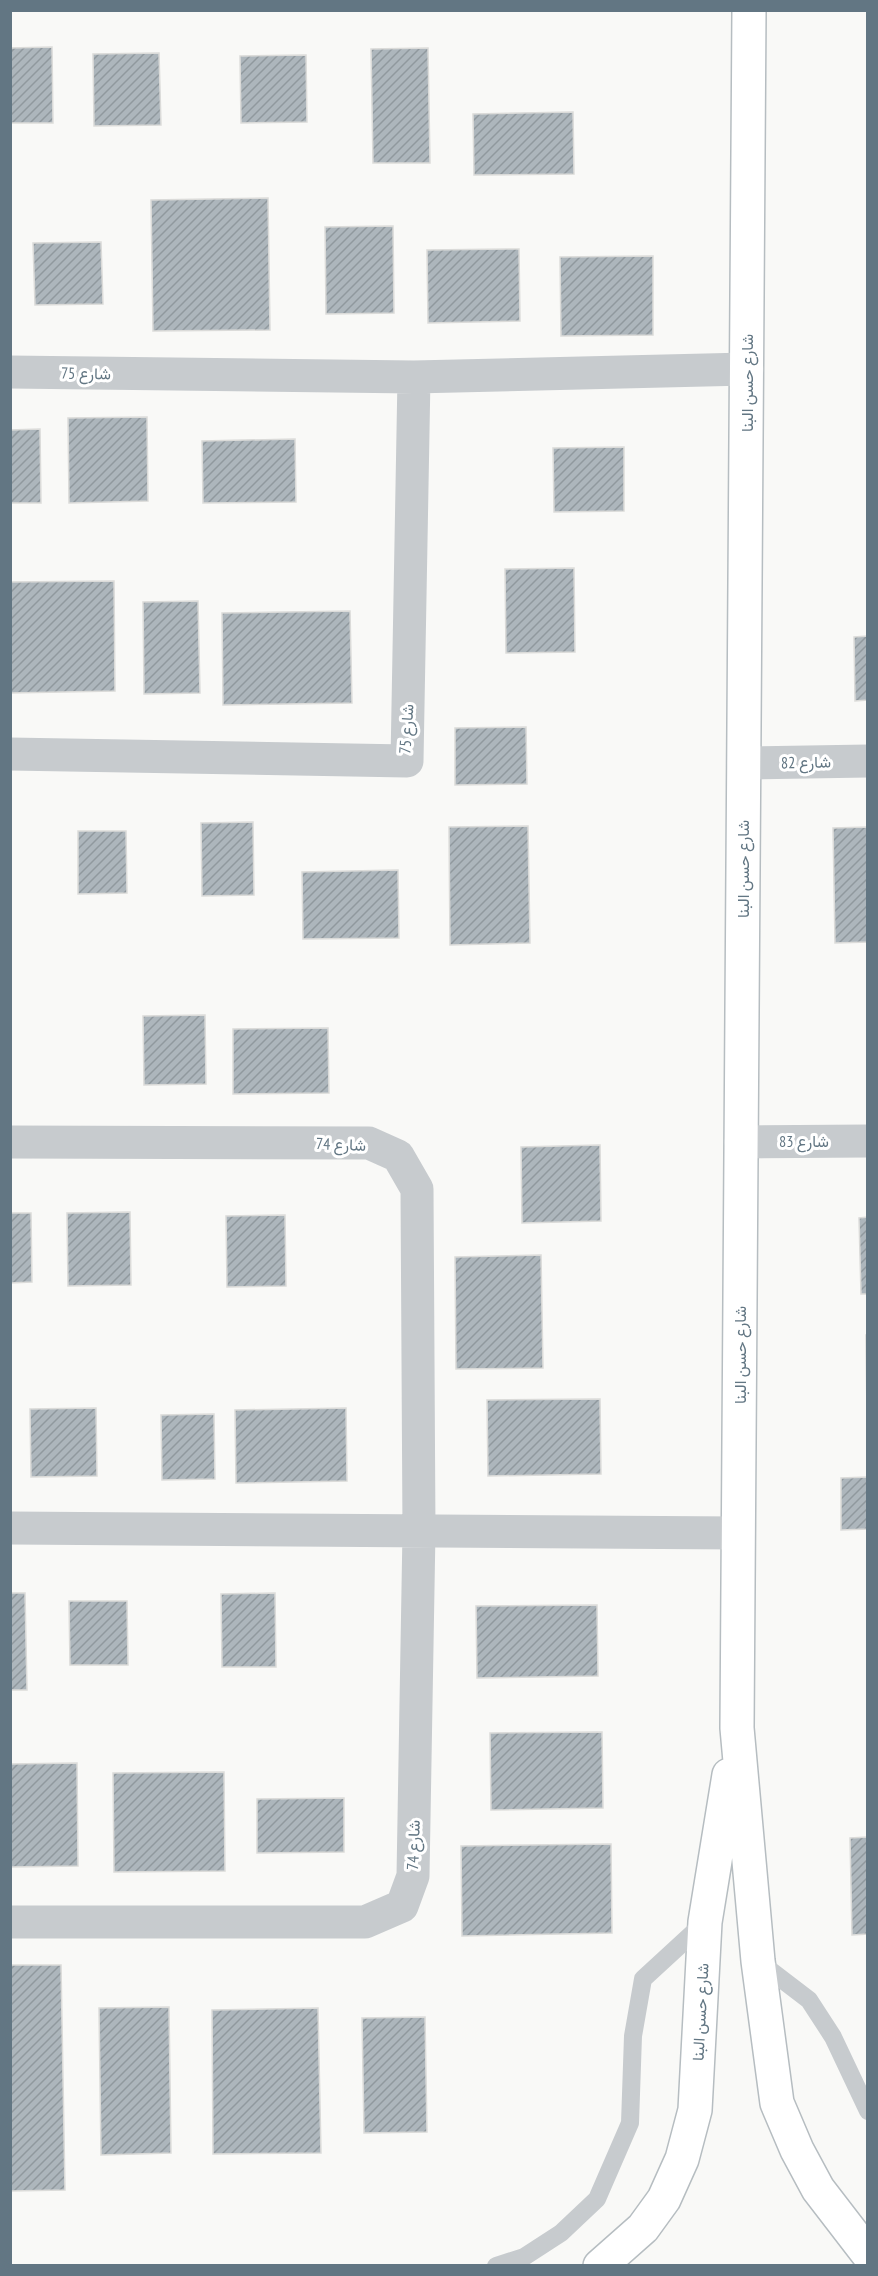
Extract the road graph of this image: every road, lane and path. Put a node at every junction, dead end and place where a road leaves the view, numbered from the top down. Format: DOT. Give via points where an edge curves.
graph roads {
  1 [pos="749,10"];
  2 [pos="747,369"];
  3 [pos="10,372"];
  4 [pos="414,377"];
  5 [pos="10,754"];
  6 [pos="867,761"];
  7 [pos="744,763"];
  8 [pos="867,1141"];
  9 [pos="10,1142"];
  10 [pos="741,1142"];
  11 [pos="10,1528"];
  12 [pos="419,1531"];
  13 [pos="738,1533"];
  14 [pos="737,1728"];
  15 [pos="10,1922"];
  16 [pos="705,1922"];
  17 [pos="758,1961"];
  18 [pos="867,2110"];
  19 [pos="867,2254"];
  20 [pos="496,2265"];
  21 [pos="600,2265"];
  1 -- 2 [label="street, شارع حسن البنا"];
  2 -- 4 [label="street, شارع 75"];
  2 -- 7 [label="street, شارع حسن البنا"];
  3 -- 4 [label="street, شارع 75"];
  4 -- 5 [label="street, شارع 75" via="407,761"];
  6 -- 7 [label="street, شارع 82"];
  7 -- 10 [label="street, شارع حسن البنا"];
  8 -- 10 [label="street, شارع 83"];
  9 -- 12 [label="street, شارع 74" via="369,1143 398,1156 417,1189"];
  10 -- 13 [label="street, شارع حسن البنا"];
  11 -- 12 [label="street"];
  12 -- 13 [label="street"];
  12 -- 15 [label="street, شارع 74" via="413,1876 402,1906 365,1922"];
  13 -- 14 [label="street, شارع حسن البنا"];
  14 -- 16 [label="street, شارع حسن البنا"];
  14 -- 17 [label="street, شارع حسن البنا"];
  16 -- 20 [label="lane" via="643,1979 633,2036 630,2123 597,2199 561,2234 524,2257"];
  16 -- 21 [label="street, شارع حسن البنا" via="695,2110 682,2159 664,2199 643,2228"];
  17 -- 18 [label="lane" via="809,2000 833,2037"];
  17 -- 19 [label="street, شارع حسن البنا" via="777,2103 818,2189"];
}
